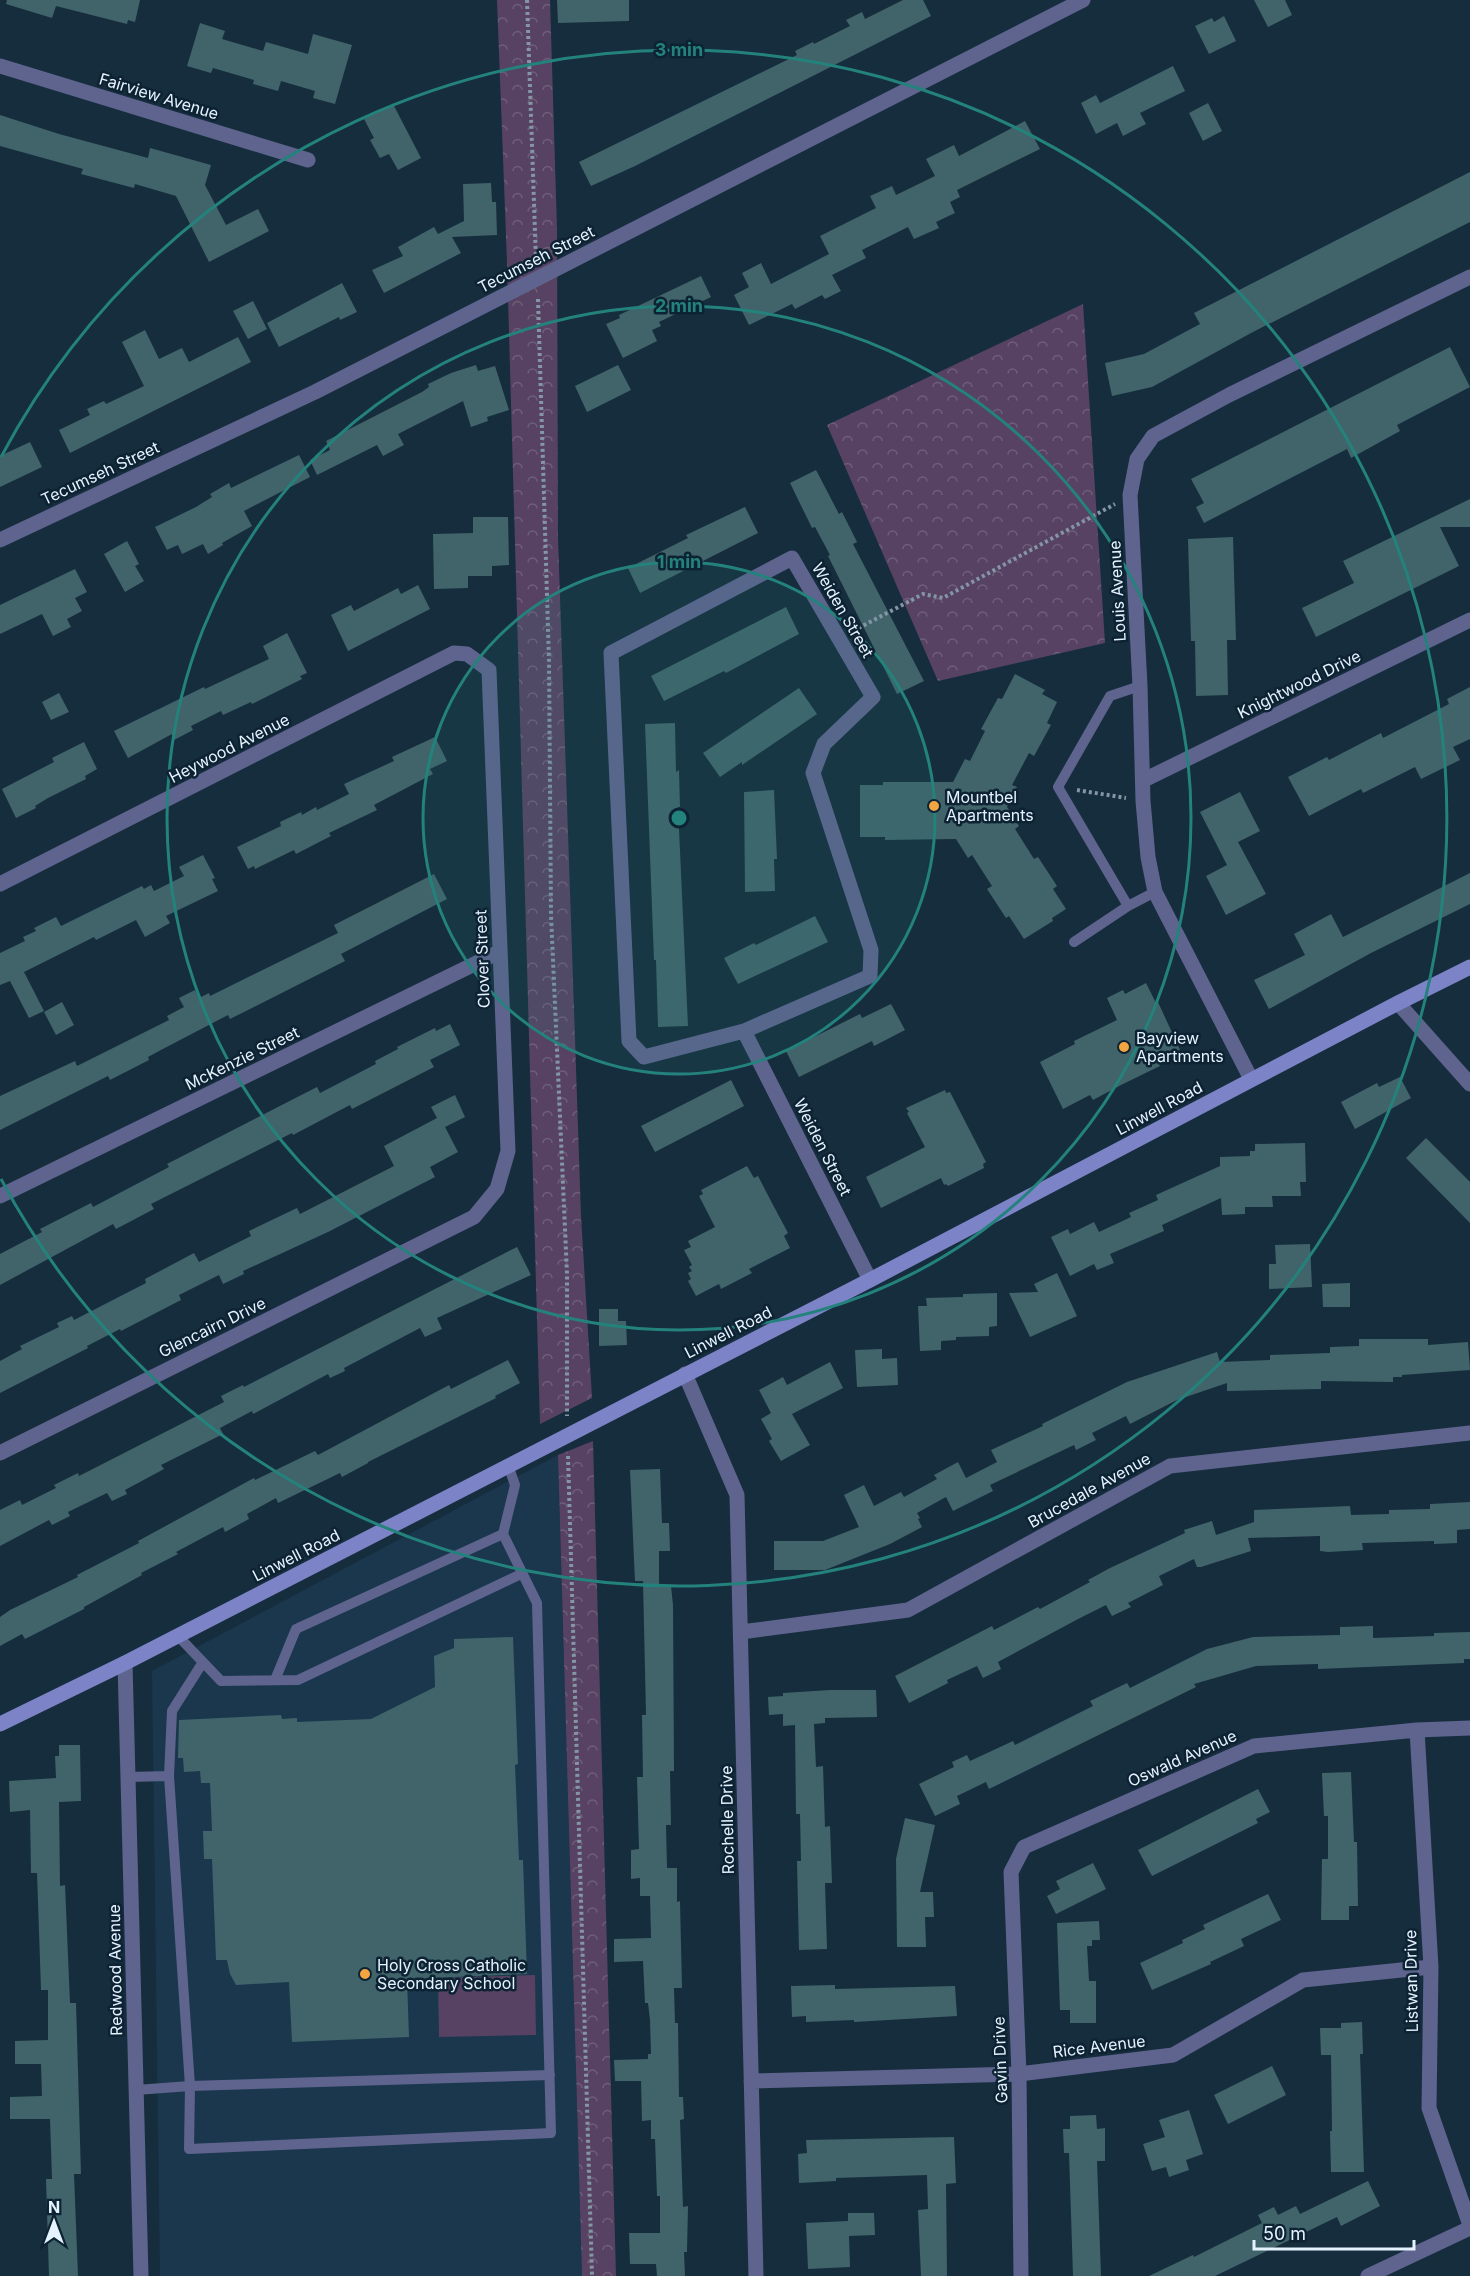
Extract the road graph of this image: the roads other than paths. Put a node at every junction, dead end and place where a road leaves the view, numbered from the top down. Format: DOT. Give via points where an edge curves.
graph roads {
  1 [pos="1083,0"];
  2 [pos="0,66"];
  3 [pos="308,160"];
  4 [pos="1469,278"];
  5 [pos="0,540"];
  6 [pos="1470,620"];
  7 [pos="475,659"];
  8 [pos="1140,686"];
  9 [pos="1144,780"];
  10 [pos="0,884"];
  11 [pos="1155,892"];
  12 [pos="1128,906"];
  13 [pos="1074,942"];
  14 [pos="499,952"];
  15 [pos="1470,967"];
  16 [pos="1398,1003"];
  17 [pos="744,1031"];
  18 [pos="1251,1080"];
  19 [pos="1470,1084"];
  20 [pos="0,1196"];
  21 [pos="440,1234"];
  22 [pos="870,1280"];
  23 [pos="685,1374"];
  24 [pos="1470,1433"];
  25 [pos="0,1452"];
  26 [pos="508,1465"];
  27 [pos="503,1534"];
  28 [pos="521,1574"];
  29 [pos="741,1632"];
  30 [pos="178,1636"];
  31 [pos="203,1662"];
  32 [pos="125,1663"];
  33 [pos="275,1680"];
  34 [pos="0,1724"];
  35 [pos="1470,1728"];
  36 [pos="1417,1730"];
  37 [pos="169,1776"];
  38 [pos="128,1777"];
  39 [pos="1024,1847"];
  40 [pos="1431,1967"];
  41 [pos="1019,2074"];
  42 [pos="549,2075"];
  43 [pos="751,2081"];
  44 [pos="190,2086"];
  45 [pos="136,2090"];
  46 [pos="1470,2227"];
  47 [pos="141,2276"];
  48 [pos="756,2276"];
  49 [pos="1021,2276"];
  50 [pos="1368,2276"];
  1 -- 5 [label="street, Tecumseh Street" via="315,392"];
  2 -- 3 [label="street, Fairview Avenue"];
  4 -- 8 [label="street, Louis Avenue" via="1153,436 1137,459 1130,495"];
  6 -- 9 [label="street, Knightwood Drive"];
  7 -- 10 [label="street, Heywood Avenue" via="454,653"];
  7 -- 14 [label="street, Clover Street" via="489,670"];
  8 -- 9 [label="street, Louis Avenue"];
  8 -- 12 [label="lane" via="1110,696 1058,787"];
  9 -- 11 [label="street, Louis Avenue" via="1148,857"];
  11 -- 12 [label="lane"];
  11 -- 18 [label="street, Louis Avenue"];
  12 -- 13 [label="lane"];
  14 -- 20 [label="street, McKenzie Street"];
  14 -- 21 [label="street, Clover Street" via="508,1151 497,1189 474,1217"];
  15 -- 16 [label="main road, Linwell Road"];
  16 -- 18 [label="main road, Linwell Road"];
  16 -- 19 [label="street"];
  17 -- 17 [label="street, Weiden Street" via="870,976 871,950 813,773 824,744 873,697 792,558 611,653 628,1041 644,1058"];
  17 -- 22 [label="street, Weiden Street"];
  18 -- 22 [label="main road, Linwell Road"];
  21 -- 25 [label="street, Glencairn Drive"];
  22 -- 23 [label="main road, Linwell Road"];
  23 -- 26 [label="main road, Linwell Road"];
  23 -- 29 [label="street, Rochelle Drive" via="737,1495"];
  24 -- 29 [label="street, Brucedale Avenue" via="1170,1466 908,1610"];
  26 -- 27 [label="lane" via="515,1485"];
  26 -- 30 [label="main road, Linwell Road"];
  27 -- 28 [label="lane"];
  27 -- 33 [label="lane" via="296,1629"];
  28 -- 33 [label="lane" via="298,1680"];
  28 -- 42 [label="lane" via="537,1603"];
  29 -- 43 [label="street, Rochelle Drive"];
  30 -- 31 [label="lane"];
  30 -- 32 [label="main road, Linwell Road"];
  31 -- 33 [label="lane" via="220,1681"];
  31 -- 37 [label="lane" via="172,1711"];
  32 -- 34 [label="main road, Linwell Road"];
  32 -- 38 [label="street, Redwood Avenue"];
  35 -- 36 [label="street, Oswald Avenue"];
  36 -- 39 [label="street, Oswald Avenue" via="1254,1746"];
  36 -- 40 [label="street, Listwan Drive"];
  37 -- 38 [label="lane"];
  37 -- 44 [label="lane"];
  38 -- 45 [label="street, Redwood Avenue"];
  39 -- 41 [label="street, Gavin Drive" via="1011,1872"];
  40 -- 41 [label="street, Rice Avenue" via="1303,1980 1173,2055"];
  40 -- 46 [label="street, Listwan Drive" via="1429,2108"];
  41 -- 43 [label="street, Rice Avenue"];
  41 -- 49 [label="street, Gavin Drive"];
  42 -- 44 [label="lane"];
  42 -- 44 [label="lane" via="551,2133 189,2149"];
  43 -- 48 [label="street, Rochelle Drive"];
  44 -- 45 [label="lane"];
  45 -- 47 [label="street, Redwood Avenue"];
  46 -- 50 [label="street"];
}
